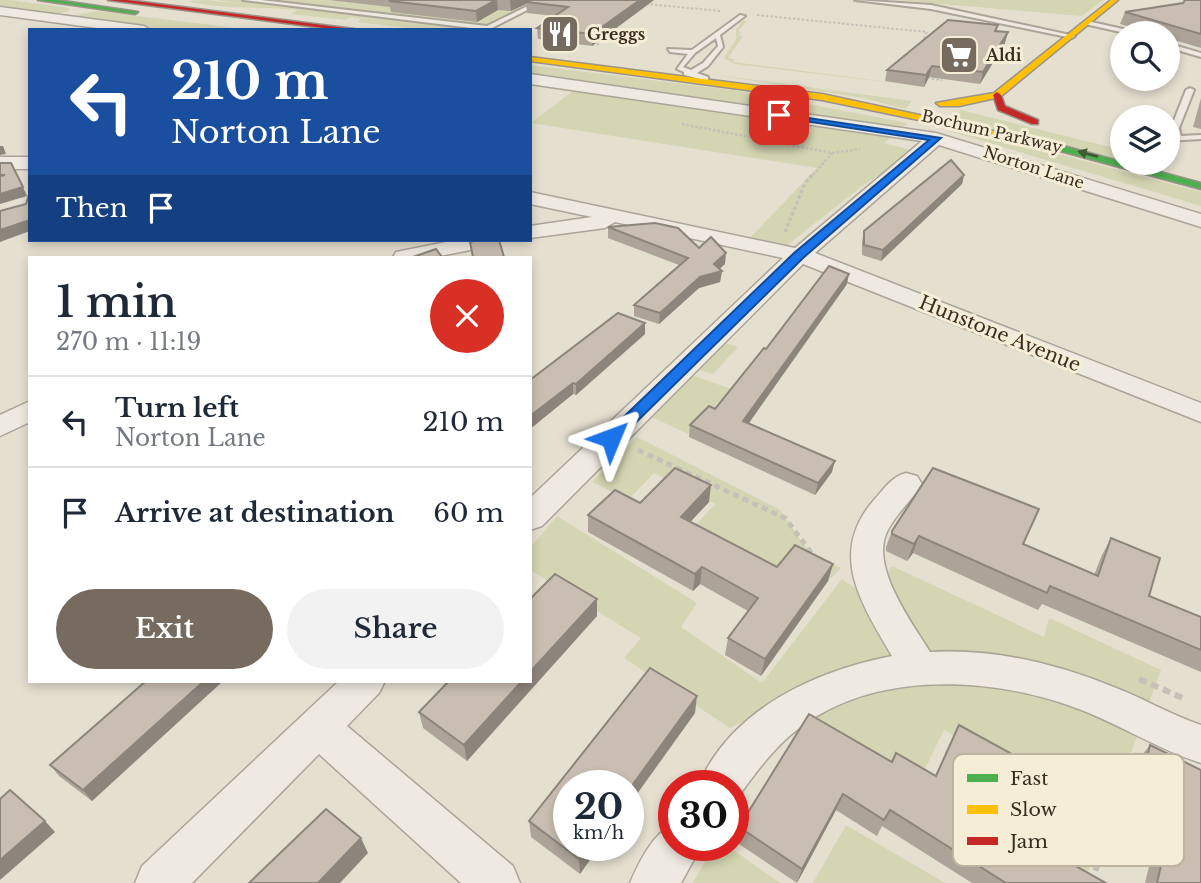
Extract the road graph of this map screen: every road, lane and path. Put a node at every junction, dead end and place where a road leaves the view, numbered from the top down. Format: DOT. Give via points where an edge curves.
graph roads {
  1 [pos="41,0"];
  2 [pos="111,0"];
  3 [pos="305,0"];
  4 [pos="544,0"];
  5 [pos="858,0"];
  6 [pos="1115,0"];
  7 [pos="638,3"];
  8 [pos="291,6"];
  9 [pos="92,7"];
  10 [pos="243,8"];
  11 [pos="0,11"];
  12 [pos="720,11"];
  13 [pos="745,15"];
  14 [pos="57,18"];
  15 [pos="1087,23"];
  16 [pos="354,24"];
  17 [pos="130,28"];
  18 [pos="263,28"];
  19 [pos="1110,28"];
  20 [pos="598,34"];
  21 [pos="718,36"];
  22 [pos="1072,36"];
  23 [pos="532,49"];
  24 [pos="1180,49"];
  25 [pos="670,50"];
  26 [pos="918,50"];
  27 [pos="604,51"];
  28 [pos="693,52"];
  29 [pos="1201,55"];
  30 [pos="532,59"];
  31 [pos="690,74"];
  32 [pos="916,76"];
  33 [pos="532,79"];
  34 [pos="950,84"];
  35 [pos="1189,90"];
  36 [pos="996,95"];
  37 [pos="906,97"];
  38 [pos="1180,114"];
  39 [pos="1180,136"];
  40 [pos="1201,137"];
  41 [pos="936,138"];
  42 [pos="832,153"];
  43 [pos="0,163"];
  44 [pos="28,163"];
  45 [pos="1201,186"];
  46 [pos="532,198"];
  47 [pos="626,219"];
  48 [pos="1201,221"];
  49 [pos="532,232"];
  50 [pos="477,242"];
  51 [pos="789,249"];
  52 [pos="409,256"];
  53 [pos="28,411"];
  54 [pos="1201,413"];
  55 [pos="0,427"];
  56 [pos="611,438"];
  57 [pos="906,484"];
  58 [pos="532,516"];
  59 [pos="821,559"];
  60 [pos="919,668"];
  61 [pos="363,683"];
  62 [pos="1148,723"];
  63 [pos="318,727"];
  64 [pos="1201,744"];
  65 [pos="1137,754"];
  66 [pos="732,770"];
  67 [pos="668,861"];
  68 [pos="1097,866"];
  69 [pos="159,883"];
  70 [pos="496,883"];
  71 [pos="654,883"];
  72 [pos="1091,883"];
  1 -- 9 [label="main road"];
  2 -- 10 [label="main road"];
  3 -- 8 [label="lane"];
  4 -- 16 [label="lane" via="488,28"];
  5 -- 22 [label="lane" via="931,7"];
  6 -- 15 [label="main road"];
  7 -- 12 [label="path"];
  8 -- 10 [label="lane"];
  8 -- 10 [label="lane"];
  8 -- 16 [label="lane"];
  9 -- 14 [label="street"];
  9 -- 18 [label="main road"];
  10 -- 16 [label="main road"];
  11 -- 14 [label="street"];
  13 -- 21 [label="lane"];
  13 -- 26 [label="path" via="927,32"];
  14 -- 17 [label="street"];
  15 -- 19 [label="lane"];
  15 -- 22 [label="main road"];
  20 -- 27 [label="path" via="609,35 592,50"];
  21 -- 28 [label="lane"];
  21 -- 31 [label="lane" via="721,46"];
  22 -- 36 [label="main road"];
  23 -- 31 [label="main road, Bochum Parkway"];
  24 -- 29 [label="lane"];
  25 -- 28 [label="lane"];
  28 -- 31 [label="lane"];
  30 -- 31 [label="main road, Bochum Parkway"];
  31 -- 37 [label="main road, Bochum Parkway"];
  45 -- 31 [label="main road, Bochum Parkway, one-way" via="951,121"];
  32 -- 34 [label="path"];
  33 -- 41 [label="street, Norton Lane"];
  35 -- 38 [label="lane"];
  36 -- 36 [label="main road, Bochum Parkway" via="1001,108 1041,123 933,101 959,103"];
  39 -- 40 [label="lane"];
  41 -- 48 [label="street, Norton Lane"];
  41 -- 51 [label="street"];
  42 -- 51 [label="path" via="805,183"];
  43 -- 44 [label="street"];
  46 -- 47 [label="street, Hunstone Avenue"];
  47 -- 49 [label="street"];
  47 -- 51 [label="street, Hunstone Avenue"];
  50 -- 52 [label="street"];
  51 -- 54 [label="street, Hunstone Avenue"];
  51 -- 56 [label="street"];
  53 -- 55 [label="street"];
  56 -- 58 [label="street"];
  56 -- 59 [label="path" via="785,518 809,552"];
  57 -- 60 [label="street" via="870,531 864,553 867,572"];
  60 -- 62 [label="street" via="968,667 1027,676 1092,696"];
  60 -- 66 [label="street" via="854,683 797,707 754,741"];
  61 -- 63 [label="street"];
  62 -- 64 [label="street"];
  62 -- 65 [label="path"];
  63 -- 69 [label="street"];
  63 -- 70 [label="street"];
  67 -- 71 [label="street"];
  68 -- 72 [label="path"];
}
